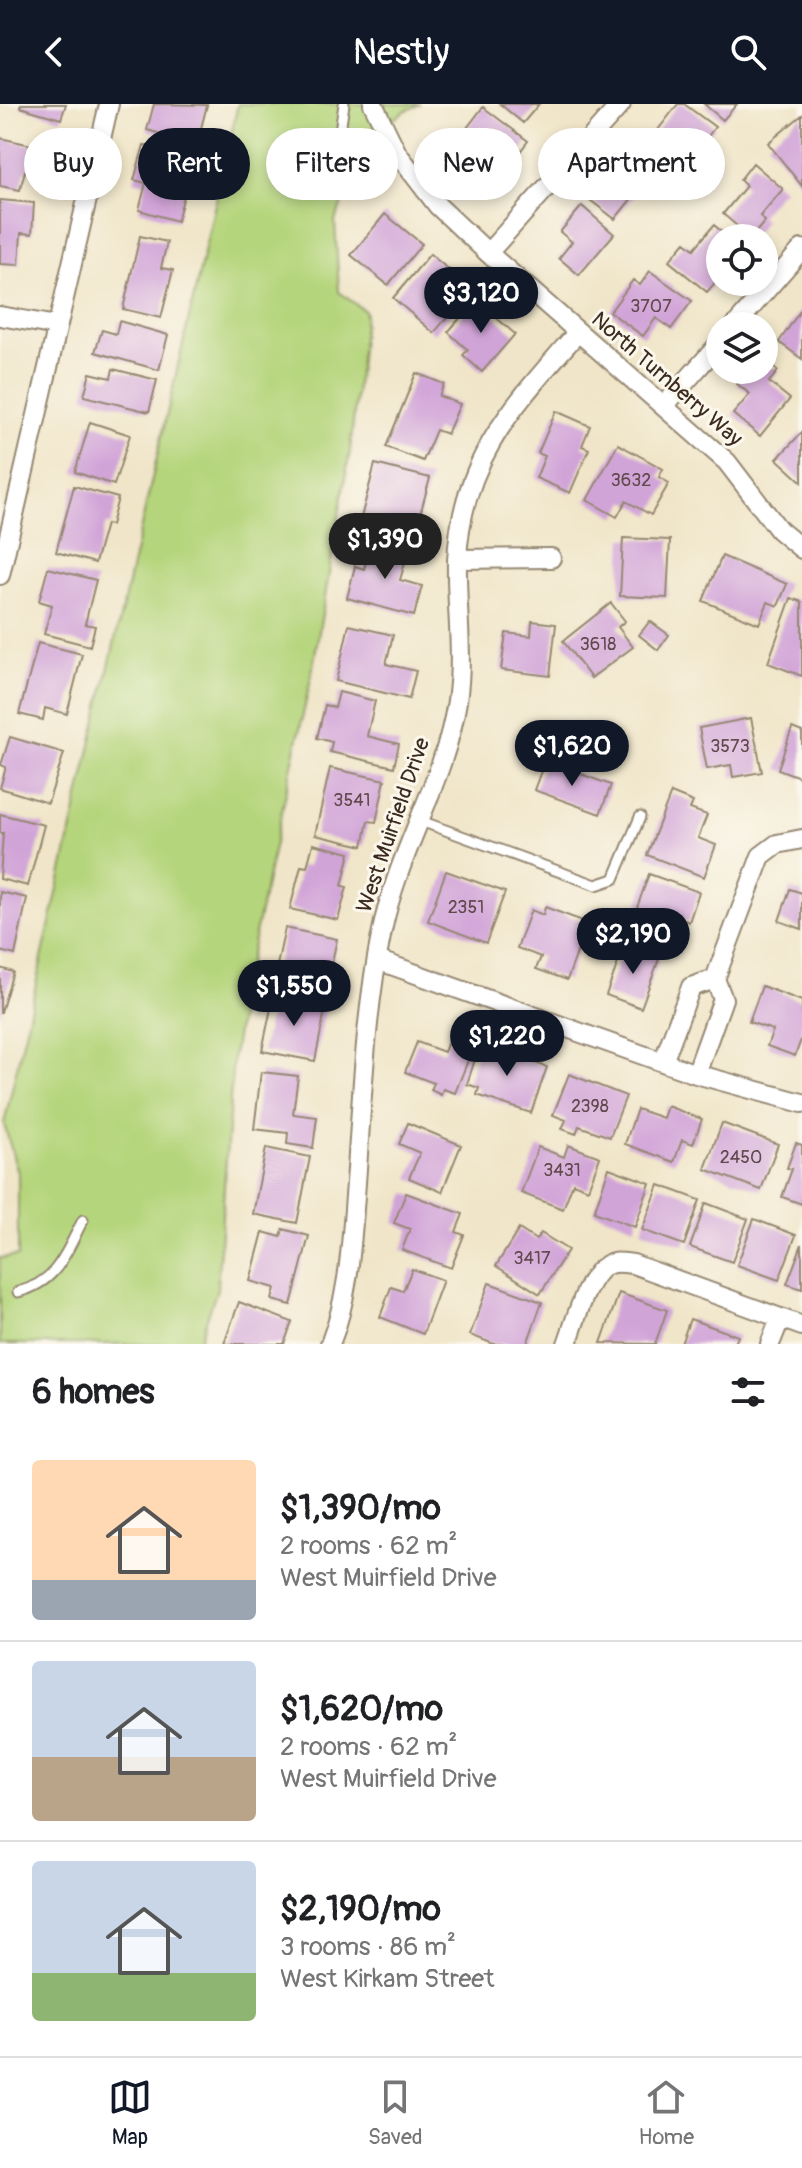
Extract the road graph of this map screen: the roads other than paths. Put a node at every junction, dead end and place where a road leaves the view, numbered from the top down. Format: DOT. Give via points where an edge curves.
graph roads {
  1 [pos="109,104"];
  2 [pos="344,104"];
  3 [pos="373,104"];
  4 [pos="621,104"];
  5 [pos="340,128"];
  6 [pos="802,249"];
  7 [pos="488,253"];
  8 [pos="747,312"];
  9 [pos="0,316"];
  10 [pos="57,326"];
  11 [pos="578,332"];
  12 [pos="706,359"];
  13 [pos="664,406"];
  14 [pos="802,549"];
  15 [pos="551,558"];
  16 [pos="457,559"];
  17 [pos="0,575"];
  18 [pos="640,817"];
  19 [pos="418,820"];
  20 [pos="802,839"];
  21 [pos="377,960"];
  22 [pos="715,979"];
  23 [pos="663,1062"];
  24 [pos="696,1074"];
  25 [pos="802,1103"];
  26 [pos="83,1220"];
  27 [pos="18,1292"];
  28 [pos="780,1319"];
  29 [pos="802,1326"];
  30 [pos="330,1344"];
  31 [pos="567,1344"];
  32 [pos="770,1344"];
  1 -- 10 [label="street"];
  2 -- 5 [label="lane"];
  3 -- 7 [label="street, North Turnberry Way" via="413,174"];
  4 -- 7 [label="street"];
  6 -- 8 [label="street"];
  7 -- 11 [label="street, North Turnberry Way"];
  9 -- 10 [label="street"];
  10 -- 17 [label="street"];
  11 -- 13 [label="street, North Turnberry Way"];
  11 -- 16 [label="street, West Muirfield Drive" via="513,406 487,446 464,512"];
  12 -- 13 [label="street"];
  13 -- 14 [label="street, North Turnberry Way" via="727,462 779,530"];
  15 -- 16 [label="street"];
  16 -- 19 [label="street, West Muirfield Drive" via="456,704"];
  18 -- 19 [label="lane" via="614,879 596,885"];
  19 -- 21 [label="street, West Muirfield Drive" via="386,914"];
  20 -- 22 [label="street" via="777,844 761,856"];
  21 -- 23 [label="street"];
  21 -- 30 [label="street, West Muirfield Drive" via="347,1290"];
  22 -- 23 [label="street" via="691,987"];
  22 -- 24 [label="street" via="723,999"];
  23 -- 24 [label="street"];
  24 -- 25 [label="street"];
  26 -- 27 [label="lane" via="54,1273 35,1288"];
  28 -- 29 [label="street"];
  28 -- 31 [label="street" via="633,1264 609,1264 591,1282"];
  28 -- 32 [label="street"];
}
